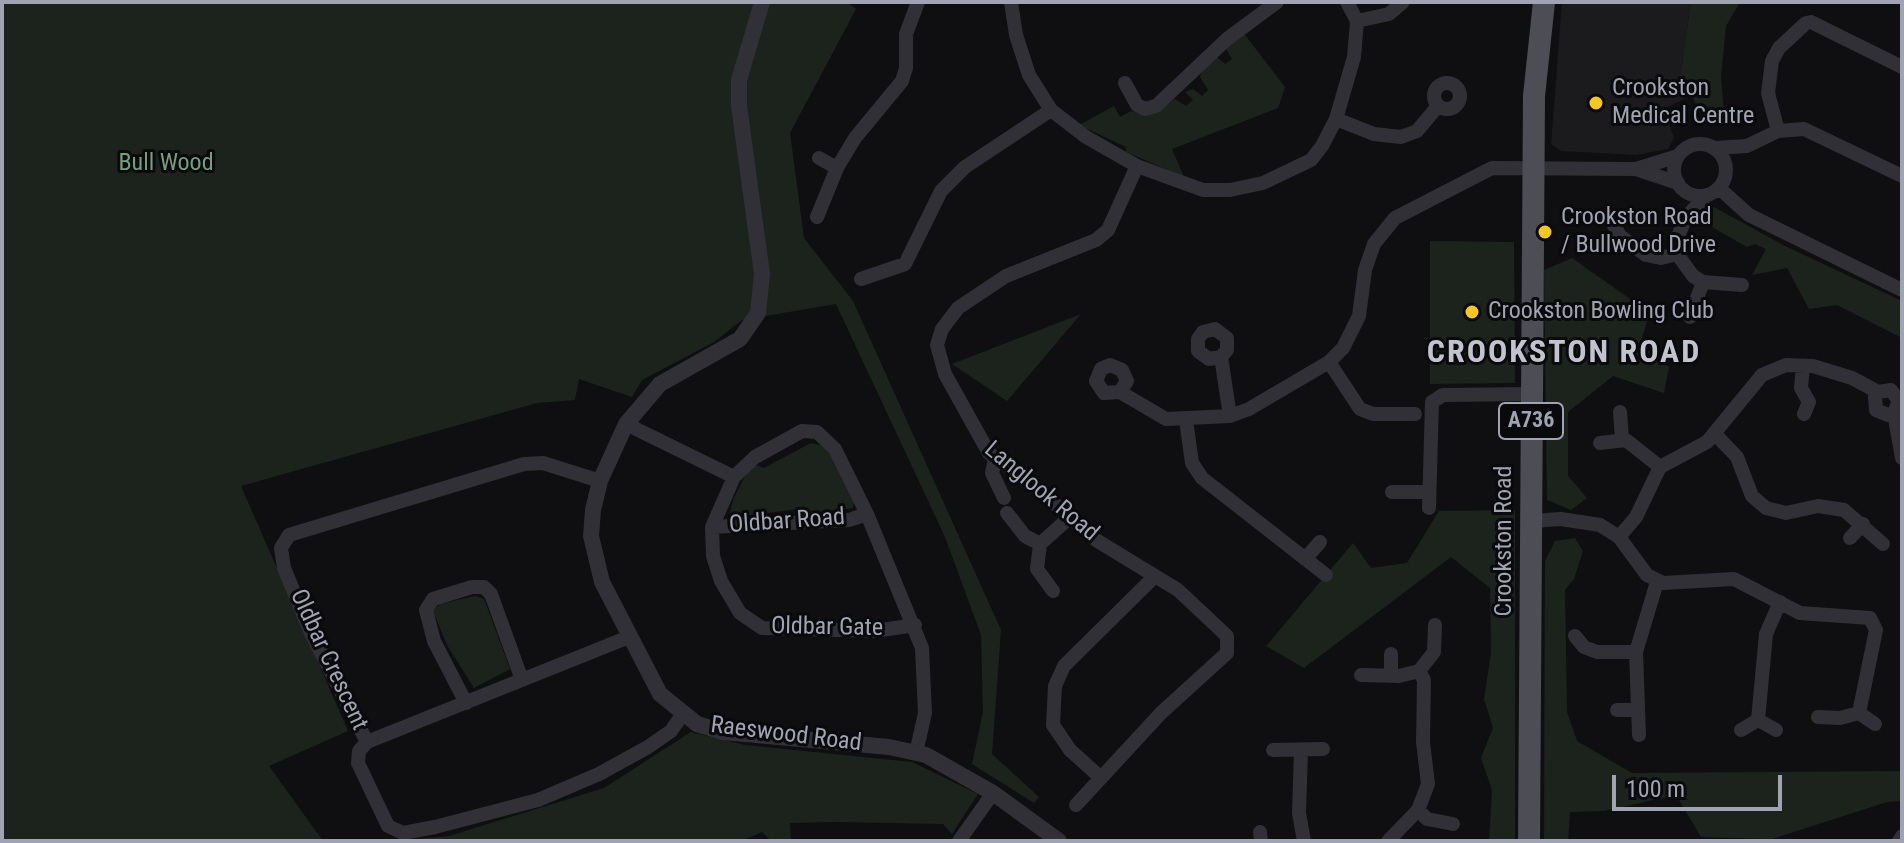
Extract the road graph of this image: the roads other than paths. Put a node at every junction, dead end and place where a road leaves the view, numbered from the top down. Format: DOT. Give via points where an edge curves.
graph roads {
  1 [pos="762,2"];
  2 [pos="918,2"];
  3 [pos="1011,2"];
  4 [pos="1277,2"];
  5 [pos="1347,2"];
  6 [pos="1403,2"];
  7 [pos="1544,2"];
  8 [pos="1357,21"];
  9 [pos="1902,67"];
  10 [pos="1125,83"];
  11 [pos="1438,106"];
  12 [pos="1051,110"];
  13 [pos="1336,119"];
  14 [pos="1778,131"];
  15 [pos="1747,146"];
  16 [pos="1714,148"];
  17 [pos="1678,156"];
  18 [pos="819,158"];
  19 [pos="1137,166"];
  20 [pos="837,168"];
  21 [pos="1533,168"];
  22 [pos="1636,169"];
  23 [pos="1726,172"];
  24 [pos="1902,176"];
  25 [pos="1680,185"];
  26 [pos="1713,192"];
  27 [pos="817,217"];
  28 [pos="1686,217"];
  29 [pos="1611,220"];
  30 [pos="1620,236"];
  31 [pos="1605,246"];
  32 [pos="1677,254"];
  33 [pos="905,264"];
  34 [pos="918,274"];
  35 [pos="861,279"];
  36 [pos="1703,282"];
  37 [pos="1742,285"];
  38 [pos="1902,290"];
  39 [pos="1690,317"];
  40 [pos="1221,357"];
  41 [pos="1329,362"];
  42 [pos="1803,366"];
  43 [pos="1120,392"];
  44 [pos="1531,394"];
  45 [pos="1620,412"];
  46 [pos="1415,414"];
  47 [pos="1804,414"];
  48 [pos="1230,416"];
  49 [pos="1186,420"];
  50 [pos="626,424"];
  51 [pos="1715,434"];
  52 [pos="1622,439"];
  53 [pos="1600,443"];
  54 [pos="1902,458"];
  55 [pos="995,459"];
  56 [pos="1660,467"];
  57 [pos="738,473"];
  58 [pos="600,481"];
  59 [pos="1392,492"];
  60 [pos="1429,492"];
  61 [pos="1429,508"];
  62 [pos="867,514"];
  63 [pos="1069,518"];
  64 [pos="1532,521"];
  65 [pos="1863,524"];
  66 [pos="712,527"];
  67 [pos="1619,537"];
  68 [pos="1850,538"];
  69 [pos="1320,542"];
  70 [pos="1040,544"];
  71 [pos="1883,544"];
  72 [pos="1305,559"];
  73 [pos="1326,575"];
  74 [pos="1155,576"];
  75 [pos="1657,582"];
  76 [pos="1053,591"];
  77 [pos="1780,602"];
  78 [pos="915,625"];
  79 [pos="1435,625"];
  80 [pos="1575,636"];
  81 [pos="629,637"];
  82 [pos="1636,652"];
  83 [pos="1391,654"];
  84 [pos="1419,671"];
  85 [pos="1361,675"];
  86 [pos="1391,675"];
  87 [pos="522,680"];
  88 [pos="466,703"];
  89 [pos="1617,710"];
  90 [pos="1637,710"];
  91 [pos="1859,713"];
  92 [pos="682,715"];
  93 [pos="1818,717"];
  94 [pos="1758,720"];
  95 [pos="1875,724"];
  96 [pos="1741,730"];
  97 [pos="1776,730"];
  98 [pos="1639,735"];
  99 [pos="367,742"];
  100 [pos="1323,749"];
  101 [pos="1273,750"];
  102 [pos="1301,750"];
  103 [pos="916,753"];
  104 [pos="1100,777"];
  105 [pos="993,793"];
  106 [pos="1076,805"];
  107 [pos="1418,810"];
  108 [pos="1453,824"];
  109 [pos="959,841"];
  110 [pos="1059,841"];
  111 [pos="1304,841"];
  112 [pos="1388,841"];
  113 [pos="1529,841"];
  1 -- 50 [label="street, Raeswood Road" via="739,80 762,274 758,313 740,339 660,384"];
  2 -- 20 [label="street" via="906,34 902,81"];
  3 -- 12 [label="street" via="1029,75"];
  4 -- 10 [label="street" via="1227,39 1156,106 1137,105"];
  5 -- 8 [label="street"];
  6 -- 8 [label="street" via="1389,14"];
  7 -- 21 [label="main road, Crookston Road / A736"];
  8 -- 13 [label="street" via="1354,57"];
  9 -- 14 [label="street" via="1806,23 1772,61 1768,93"];
  11 -- 13 [label="street" via="1417,131 1401,137 1374,134"];
  12 -- 19 [label="street"];
  12 -- 33 [label="street" via="965,167 941,191"];
  13 -- 19 [label="street" via="1311,160 1263,183 1203,190"];
  14 -- 15 [label="street"];
  14 -- 24 [label="street" via="1804,129"];
  15 -- 16 [label="street"];
  15 -- 23 [label="street"];
  16 -- 17 [label="street" via="1695,144"];
  16 -- 23 [label="street" via="1724,159"];
  17 -- 22 [label="street"];
  17 -- 25 [label="street" via="1674,171"];
  18 -- 20 [label="street"];
  19 -- 55 [label="street, Langlook Road" via="1108,230 1096,240 1006,276 958,308 942,329 937,345 945,374 980,443"];
  20 -- 27 [label="street"];
  21 -- 22 [label="street"];
  21 -- 41 [label="street" via="1479,171 1395,218 1374,244 1353,332"];
  21 -- 44 [label="main road, Crookston Road / A736"];
  22 -- 25 [label="street"];
  23 -- 26 [label="street"];
  25 -- 26 [label="street" via="1692,195"];
  25 -- 28 [label="street"];
  26 -- 28 [label="street"];
  26 -- 38 [label="street"];
  28 -- 32 [label="street"];
  29 -- 30 [label="street"];
  30 -- 31 [label="street"];
  30 -- 32 [label="street" via="1654,258"];
  32 -- 36 [label="street"];
  33 -- 34 [label="street"];
  33 -- 35 [label="street"];
  36 -- 37 [label="street"];
  36 -- 39 [label="street"];
  40 -- 48 [label="street"];
  41 -- 46 [label="street" via="1360,409"];
  41 -- 48 [label="street"];
  42 -- 47 [label="street" via="1801,388 1809,402"];
  42 -- 51 [label="street" via="1786,365 1762,375"];
  42 -- 54 [label="street" via="1897,394 1894,413"];
  43 -- 49 [label="street" via="1166,419"];
  44 -- 60 [label="street" via="1443,395 1432,402"];
  44 -- 64 [label="main road, Crookston Road / A736"];
  45 -- 52 [label="street"];
  48 -- 49 [label="street"];
  49 -- 72 [label="street" via="1192,463 1202,478"];
  50 -- 57 [label="street, Oldbar Road"];
  50 -- 58 [label="street, Raeswood Road"];
  51 -- 56 [label="street"];
  51 -- 65 [label="street" via="1737,457 1752,496 1766,508 1786,513 1832,507"];
  52 -- 53 [label="street"];
  52 -- 56 [label="street"];
  55 -- 63 [label="street, Langlook Road"];
  55 -- 70 [label="street" via="992,473 1005,506 1025,536"];
  56 -- 67 [label="street" via="1636,517"];
  57 -- 62 [label="street, Oldbar Road" via="755,457 802,431 817,432 835,449"];
  57 -- 66 [label="street, Oldbar Road"];
  58 -- 81 [label="street, Raeswood Road" via="591,536 602,582"];
  58 -- 99 [label="street, Oldbar Crescent" via="535,462 289,535 281,548 284,568"];
  59 -- 60 [label="street"];
  60 -- 61 [label="street"];
  62 -- 66 [label="street, Oldbar Road" via="849,520"];
  62 -- 78 [label="street, Oldbar Road"];
  63 -- 70 [label="street"];
  63 -- 74 [label="street, Langlook Road"];
  64 -- 67 [label="street" via="1588,521"];
  64 -- 113 [label="main road, Crookston Road / A736"];
  65 -- 68 [label="street"];
  65 -- 71 [label="street"];
  66 -- 78 [label="street, Oldbar Gate" via="721,581 752,624 774,630 840,631"];
  67 -- 75 [label="street"];
  69 -- 72 [label="street"];
  70 -- 76 [label="street" via="1037,569"];
  72 -- 73 [label="street"];
  74 -- 104 [label="street" via="1064,666 1055,686 1053,725 1070,750"];
  74 -- 104 [label="street, Langlook Road" via="1227,636 1227,653"];
  75 -- 77 [label="street" via="1734,579"];
  75 -- 82 [label="street"];
  77 -- 91 [label="street" via="1810,616 1864,616 1875,624"];
  77 -- 94 [label="street" via="1766,634"];
  78 -- 103 [label="street, Oldbar Road" via="925,696"];
  79 -- 84 [label="street" via="1434,652"];
  80 -- 82 [label="street" via="1597,652"];
  81 -- 87 [label="street"];
  81 -- 92 [label="street, Raeswood Road" via="660,694"];
  82 -- 90 [label="street"];
  83 -- 86 [label="street"];
  84 -- 86 [label="street"];
  84 -- 107 [label="street" via="1424,680 1428,784"];
  85 -- 86 [label="street"];
  87 -- 88 [label="street"];
  87 -- 88 [label="street" via="484,587 433,599 426,610 434,641"];
  88 -- 99 [label="street"];
  89 -- 90 [label="street"];
  90 -- 98 [label="street"];
  91 -- 93 [label="street"];
  91 -- 95 [label="street"];
  92 -- 99 [label="street, Oldbar Crescent" via="665,737 552,794 478,818 403,833 388,826 358,763"];
  92 -- 103 [label="street, Raeswood Road" via="723,732"];
  94 -- 96 [label="street"];
  94 -- 97 [label="street"];
  100 -- 102 [label="street"];
  101 -- 102 [label="street"];
  102 -- 111 [label="street" via="1299,813"];
  103 -- 105 [label="street, Raeswood Road"];
  104 -- 106 [label="street, Langlook Road"];
  105 -- 109 [label="street"];
  105 -- 110 [label="street, Raeswood Road"];
  107 -- 108 [label="street" via="1427,819"];
  107 -- 112 [label="street"];
}
